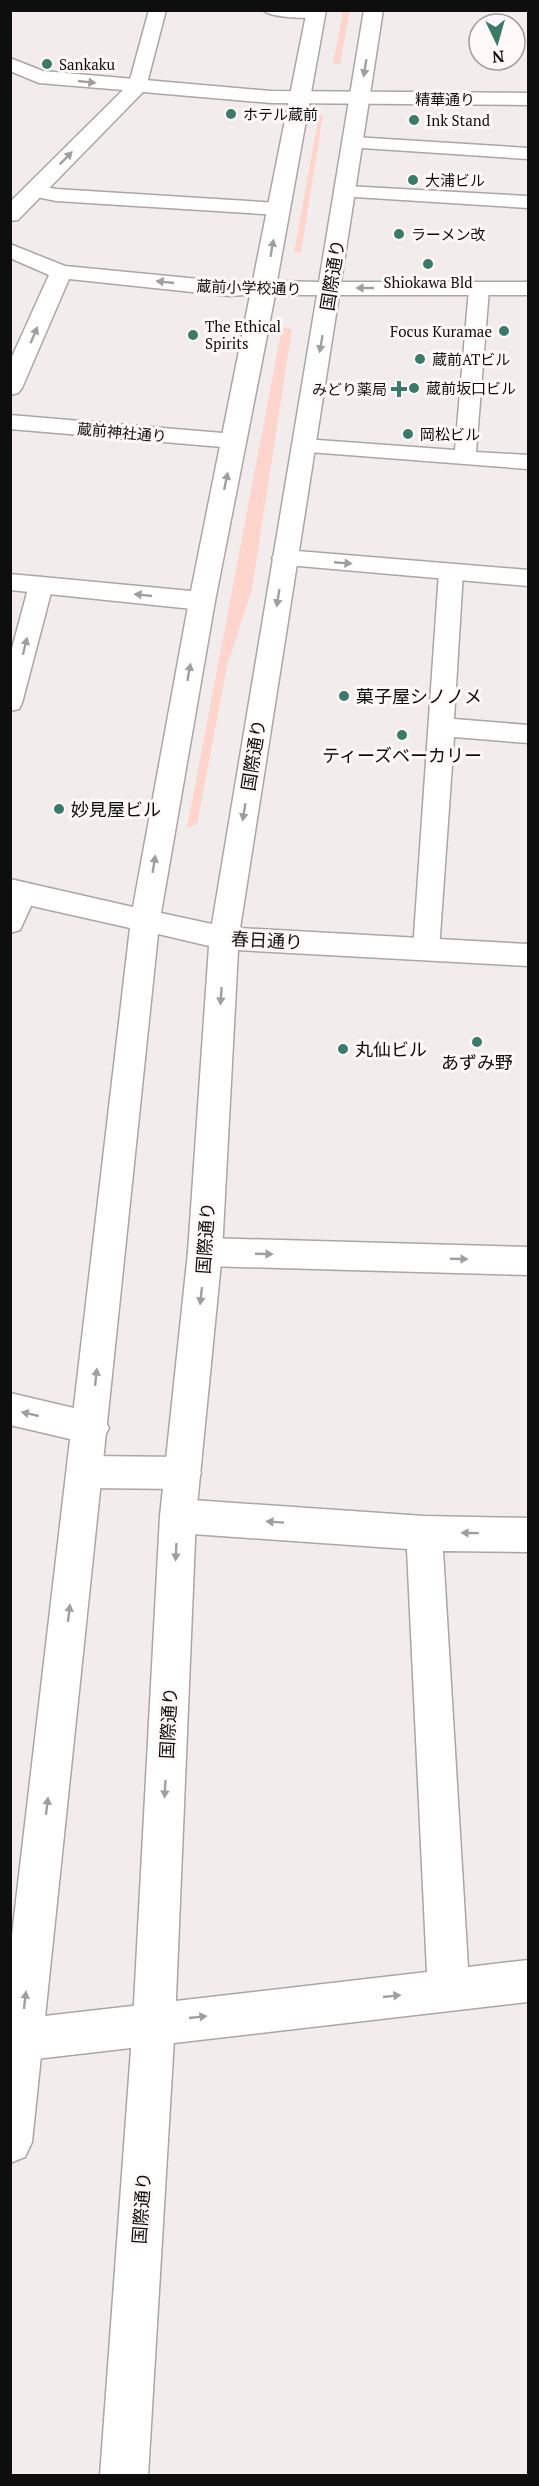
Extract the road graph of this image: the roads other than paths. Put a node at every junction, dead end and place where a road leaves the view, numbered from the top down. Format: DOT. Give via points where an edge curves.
graph roads {
  1 [pos="158,10"];
  2 [pos="271,10"];
  3 [pos="374,10"];
  4 [pos="316,12"];
  5 [pos="10,64"];
  6 [pos="39,77"];
  7 [pos="137,87"];
  8 [pos="20,88"];
  9 [pos="300,97"];
  10 [pos="361,98"];
  11 [pos="528,99"];
  12 [pos="354,143"];
  13 [pos="528,154"];
  14 [pos="34,191"];
  15 [pos="346,192"];
  16 [pos="528,202"];
  17 [pos="279,210"];
  18 [pos="10,215"];
  19 [pos="10,250"];
  20 [pos="61,272"];
  21 [pos="265,288"];
  22 [pos="330,288"];
  23 [pos="478,289"];
  24 [pos="528,289"];
  25 [pos="10,388"];
  26 [pos="10,422"];
  27 [pos="234,441"];
  28 [pos="304,446"];
  29 [pos="465,458"];
  30 [pos="528,462"];
  31 [pos="285,558"];
  32 [pos="451,572"];
  33 [pos="528,578"];
  34 [pos="10,582"];
  35 [pos="41,585"];
  36 [pos="201,601"];
  37 [pos="10,703"];
  38 [pos="442,727"];
  39 [pos="528,734"];
  40 [pos="17,891"];
  41 [pos="10,922"];
  42 [pos="145,922"];
  43 [pos="224,938"];
  44 [pos="426,950"];
  45 [pos="528,955"];
  46 [pos="205,1252"];
  47 [pos="528,1262"];
  48 [pos="10,1409"];
  49 [pos="90,1428"];
  50 [pos="86,1472"];
  51 [pos="183,1473"];
  52 [pos="178,1516"];
  53 [pos="424,1533"];
  54 [pos="528,1535"];
  55 [pos="528,1981"];
  56 [pos="449,1990"];
  57 [pos="154,2022"];
  58 [pos="16,2041"];
  59 [pos="10,2142"];
  60 [pos="124,2475"];
  1 -- 7 [label="lane"];
  2 -- 4 [label="lane"];
  3 -- 10 [label="main road, 国際通り, one-way"];
  4 -- 9 [label="main road"];
  5 -- 6 [label="main road, 精華通り"];
  6 -- 7 [label="main road, 精華通り, one-way"];
  6 -- 8 [label="main road"];
  7 -- 9 [label="main road, 精華通り"];
  14 -- 7 [label="main road, one-way"];
  9 -- 10 [label="main road, 精華通り"];
  9 -- 17 [label="main road"];
  10 -- 11 [label="main road, 精華通り"];
  10 -- 12 [label="main road, 国際通り"];
  12 -- 13 [label="lane"];
  12 -- 15 [label="main road, 国際通り"];
  14 -- 17 [label="lane"];
  14 -- 18 [label="main road"];
  15 -- 16 [label="lane"];
  15 -- 22 [label="main road, 国際通り"];
  21 -- 17 [label="main road, one-way"];
  19 -- 20 [label="main road, 蔵前小学校通り"];
  21 -- 20 [label="main road, 蔵前小学校通り, one-way" via="230,289"];
  25 -- 20 [label="main road, one-way"];
  21 -- 22 [label="main road, 蔵前小学校通り"];
  21 -- 27 [label="main road"];
  23 -- 22 [label="main road, 蔵前小学校通り, one-way"];
  22 -- 28 [label="main road, 国際通り, one-way"];
  23 -- 24 [label="main road, 蔵前小学校通り"];
  23 -- 29 [label="lane"];
  26 -- 27 [label="main road, 蔵前神社通り"];
  36 -- 27 [label="main road, one-way"];
  28 -- 29 [label="lane"];
  28 -- 31 [label="main road, 国際通り"];
  29 -- 30 [label="lane"];
  31 -- 32 [label="main road, one-way"];
  31 -- 43 [label="main road, 国際通り, one-way"];
  32 -- 33 [label="main road"];
  32 -- 38 [label="lane"];
  34 -- 35 [label="main road"];
  36 -- 35 [label="main road, one-way"];
  37 -- 35 [label="lane, one-way"];
  42 -- 36 [label="main road, one-way"];
  38 -- 39 [label="lane"];
  38 -- 44 [label="lane"];
  40 -- 41 [label="main road"];
  40 -- 42 [label="main road, 春日通り"];
  42 -- 43 [label="main road, 春日通り"];
  49 -- 42 [label="main road, one-way"];
  43 -- 44 [label="main road, 春日通り"];
  43 -- 46 [label="main road, 国際通り, one-way"];
  44 -- 45 [label="main road, 春日通り"];
  46 -- 47 [label="main road, one-way"];
  46 -- 51 [label="main road, 国際通り, one-way"];
  49 -- 48 [label="main road, one-way"];
  49 -- 50 [label="main road"];
  50 -- 51 [label="main road"];
  58 -- 50 [label="main road, one-way"];
  51 -- 52 [label="main road, 国際通り"];
  53 -- 52 [label="main road, one-way"];
  52 -- 57 [label="main road, 国際通り, one-way"];
  54 -- 53 [label="main road, one-way"];
  53 -- 56 [label="main road"];
  55 -- 56 [label="main road"];
  57 -- 56 [label="main road, one-way"];
  57 -- 58 [label="main road"];
  57 -- 60 [label="main road, 国際通り"];
  58 -- 59 [label="main road"];
}
